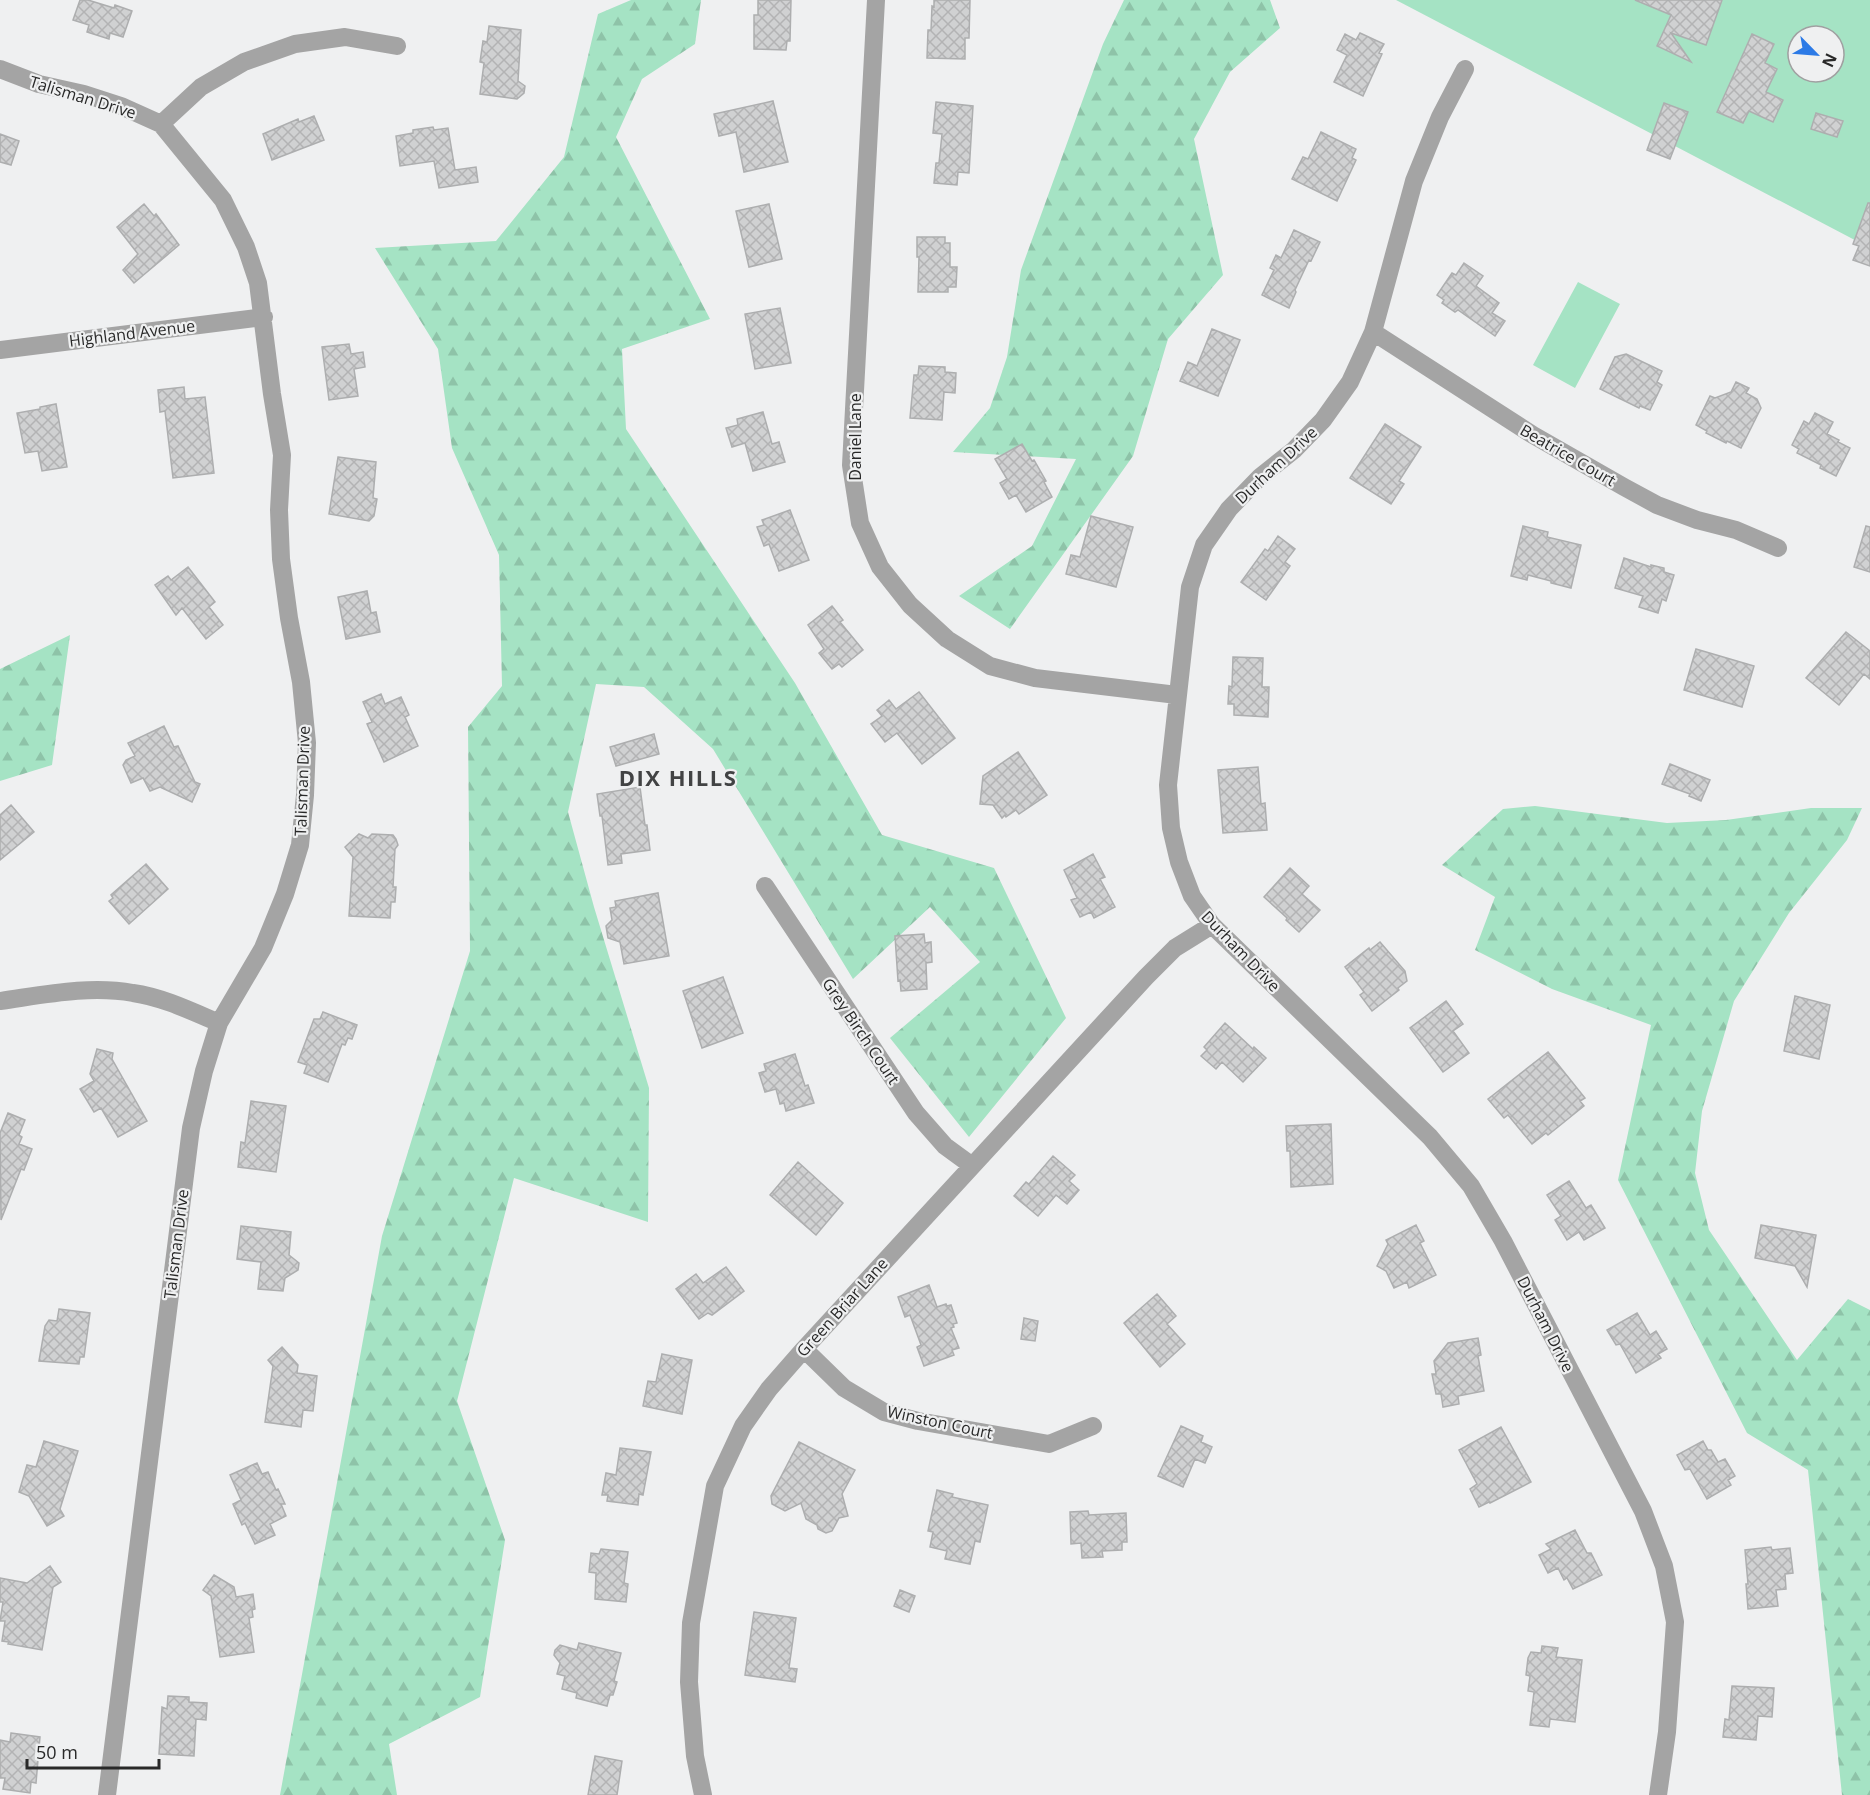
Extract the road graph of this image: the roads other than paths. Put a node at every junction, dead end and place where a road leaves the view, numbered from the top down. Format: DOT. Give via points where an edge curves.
graph roads {
  1 [pos="876,0"];
  2 [pos="397,46"];
  3 [pos="0,69"];
  4 [pos="1465,69"];
  5 [pos="161,124"];
  6 [pos="264,317"];
  7 [pos="1373,332"];
  8 [pos="0,350"];
  9 [pos="1778,548"];
  10 [pos="1177,695"];
  11 [pos="765,886"];
  12 [pos="1212,925"];
  13 [pos="0,1001"];
  14 [pos="219,1023"];
  15 [pos="971,1165"];
  16 [pos="804,1349"];
  17 [pos="1093,1426"];
  18 [pos="107,1795"];
  19 [pos="703,1795"];
  20 [pos="1658,1795"];
  1 -- 10 [label="street, Daniel Lane" via="851,465 860,523 880,567 910,605 946,639 990,666 1035,678"];
  2 -- 5 [label="street" via="345,37 295,44 244,62 201,87"];
  3 -- 5 [label="street, Talisman Drive" via="121,106"];
  4 -- 7 [label="street, Durham Drive" via="1414,181"];
  5 -- 6 [label="street, Talisman Drive" via="223,200 249,256"];
  6 -- 8 [label="street, Highland Avenue"];
  6 -- 14 [label="street, Talisman Drive" via="282,455 280,559 307,743 305,795 300,845 285,894 263,948"];
  7 -- 9 [label="street, Beatrice Court" via="1533,435 1657,505"];
  7 -- 10 [label="street, Durham Drive" via="1350,382 1323,420 1229,509 1204,545 1190,587"];
  10 -- 12 [label="street, Durham Drive" via="1168,785 1171,828 1192,896"];
  11 -- 15 [label="street, Grey Birch Court" via="916,1113 945,1146"];
  12 -- 15 [label="street, Green Briar Lane" via="1175,948"];
  12 -- 20 [label="street, Durham Drive" via="1430,1137 1471,1186 1643,1511 1664,1566 1675,1622"];
  13 -- 14 [label="street" via="87,990 133,993"];
  14 -- 18 [label="street, Talisman Drive" via="190,1128"];
  15 -- 16 [label="street, Green Briar Lane"];
  16 -- 17 [label="street, Winston Court" via="844,1388 884,1412 1049,1444"];
  16 -- 19 [label="street, Green Briar Lane" via="743,1426 715,1486 691,1623 689,1682 695,1756"];
}
